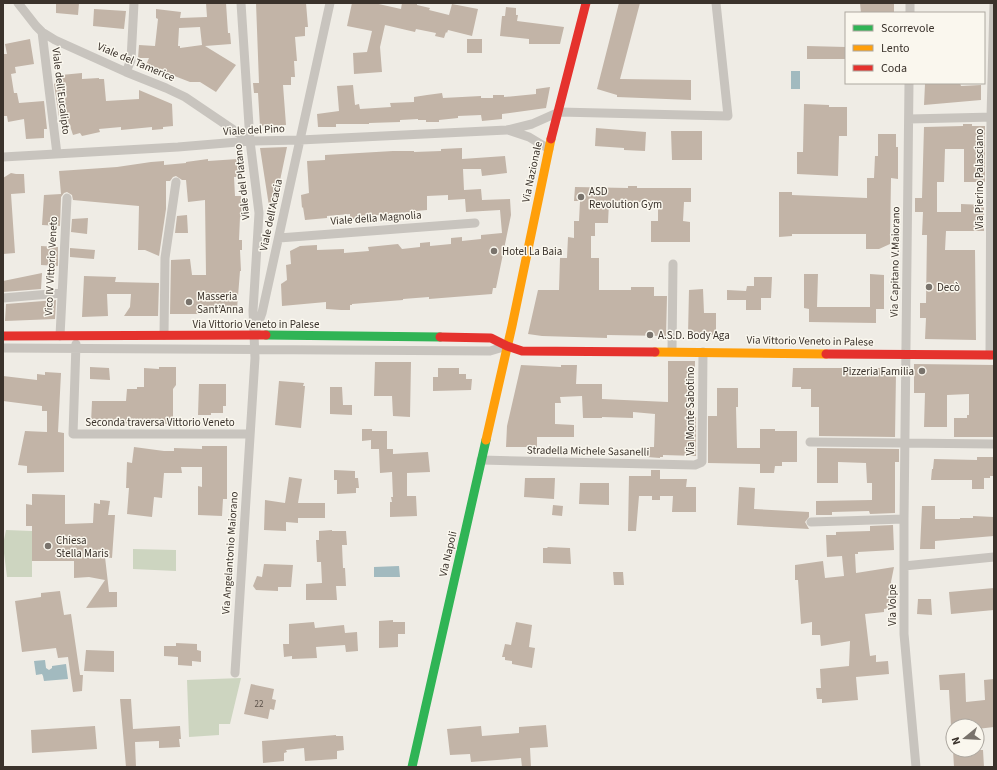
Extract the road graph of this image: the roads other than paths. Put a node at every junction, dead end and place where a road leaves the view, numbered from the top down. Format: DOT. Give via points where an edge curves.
graph roads {
  1 [pos="18,3"];
  2 [pos="134,3"];
  3 [pos="241,3"];
  4 [pos="330,3"];
  5 [pos="586,3"];
  6 [pos="716,3"];
  7 [pos="994,3"];
  8 [pos="42,32"];
  9 [pos="126,72"];
  10 [pos="909,84"];
  11 [pos="559,112"];
  12 [pos="993,117"];
  13 [pos="909,119"];
  14 [pos="507,130"];
  15 [pos="300,140"];
  16 [pos="250,141"];
  17 [pos="549,148"];
  18 [pos="57,154"];
  19 [pos="3,157"];
  20 [pos="993,167"];
  21 [pos="176,182"];
  22 [pos="67,198"];
  23 [pos="475,223"];
  24 [pos="279,238"];
  25 [pos="673,264"];
  26 [pos="62,294"];
  27 [pos="3,298"];
  28 [pos="254,335"];
  29 [pos="3,336"];
  30 [pos="60,336"];
  31 [pos="76,336"];
  32 [pos="164,336"];
  33 [pos="507,346"];
  34 [pos="3,348"];
  35 [pos="76,349"];
  36 [pos="255,350"];
  37 [pos="672,352"];
  38 [pos="703,352"];
  39 [pos="906,354"];
  40 [pos="992,355"];
  41 [pos="250,434"];
  42 [pos="810,442"];
  43 [pos="905,442"];
  44 [pos="994,444"];
  45 [pos="481,460"];
  46 [pos="695,465"];
  47 [pos="904,519"];
  48 [pos="811,522"];
  49 [pos="994,557"];
  50 [pos="904,566"];
  51 [pos="235,673"];
  52 [pos="412,767"];
  53 [pos="916,767"];
  1 -- 8 [label="street, Viale del Tamerice"];
  2 -- 9 [label="street" via="130,60"];
  3 -- 16 [label="street, Viale del Platano"];
  4 -- 15 [label="street, Viale dell'Acacia"];
  5 -- 11 [label="street, Via Nazionale"];
  6 -- 11 [label="street" via="728,116"];
  7 -- 12 [label="street, Via Pierino Palasciano"];
  8 -- 9 [label="street, Viale del Tamerice" via="62,44"];
  8 -- 18 [label="street, Viale dell'Eucalipto"];
  9 -- 16 [label="street, Viale del Tamerice" via="186,97"];
  10 -- 13 [label="street, Via Capitano V.Maiorano"];
  11 -- 14 [label="street, Viale del Pino" via="532,124"];
  11 -- 17 [label="street, Via Nazionale"];
  12 -- 13 [label="street"];
  12 -- 20 [label="street, Via Pierino Palasciano"];
  13 -- 39 [label="street, Via Capitano V.Maiorano"];
  14 -- 15 [label="street, Viale del Pino"];
  14 -- 17 [label="street, Viale del Pino" via="529,137"];
  15 -- 16 [label="street, Viale del Pino"];
  15 -- 24 [label="street, Viale dell'Acacia"];
  16 -- 18 [label="street, Viale del Pino"];
  16 -- 28 [label="street, Viale del Platano" via="259,213"];
  17 -- 33 [label="street, Via Nazionale"];
  18 -- 19 [label="street, Viale del Pino"];
  20 -- 40 [label="street, Via Pierino Palasciano"];
  21 -- 32 [label="street" via="164,269"];
  22 -- 26 [label="street, Vico IV Vittorio Veneto"];
  23 -- 24 [label="street, Viale della Magnolia"];
  24 -- 28 [label="street, Viale dell'Acacia" via="262,313"];
  25 -- 37 [label="street"];
  26 -- 27 [label="street"];
  26 -- 30 [label="street, Vico IV Vittorio Veneto"];
  28 -- 32 [label="street, Via Vittorio Veneto in Palese"];
  28 -- 33 [label="street, Via Vittorio Veneto in Palese" via="491,338"];
  28 -- 36 [label="street, Viale dell'Acacia"];
  29 -- 30 [label="street, Via Vittorio Veneto in Palese"];
  30 -- 31 [label="street, Via Vittorio Veneto in Palese"];
  31 -- 32 [label="street, Via Vittorio Veneto in Palese"];
  31 -- 35 [label="street, Seconda traversa Vittorio Veneto"];
  33 -- 36 [label="street, Via Vittorio Veneto in Palese" via="490,351"];
  33 -- 37 [label="street, Via Vittorio Veneto in Palese" via="522,351"];
  33 -- 45 [label="street, Via Napoli"];
  34 -- 35 [label="street, Via Vittorio Veneto in Palese"];
  35 -- 36 [label="street, Via Vittorio Veneto in Palese"];
  35 -- 41 [label="street, Seconda traversa Vittorio Veneto" via="73,434"];
  36 -- 41 [label="street, Viale dell'Acacia"];
  37 -- 38 [label="street, Via Vittorio Veneto in Palese"];
  38 -- 39 [label="street, Via Vittorio Veneto in Palese"];
  38 -- 46 [label="street, Via Monte Sabotino" via="702,462"];
  39 -- 40 [label="street, Via Vittorio Veneto in Palese"];
  39 -- 43 [label="street, Via Capitano V.Maiorano"];
  41 -- 51 [label="street, Via Angelantonio Maiorano"];
  42 -- 43 [label="street"];
  43 -- 44 [label="street"];
  43 -- 47 [label="street, Via Volpe"];
  45 -- 46 [label="street, Stradella Michele Sasanelli"];
  45 -- 52 [label="street, Via Napoli"];
  47 -- 48 [label="street"];
  47 -- 50 [label="street, Via Volpe"];
  49 -- 50 [label="street"];
  50 -- 53 [label="street, Via Volpe" via="904,634"];
}
